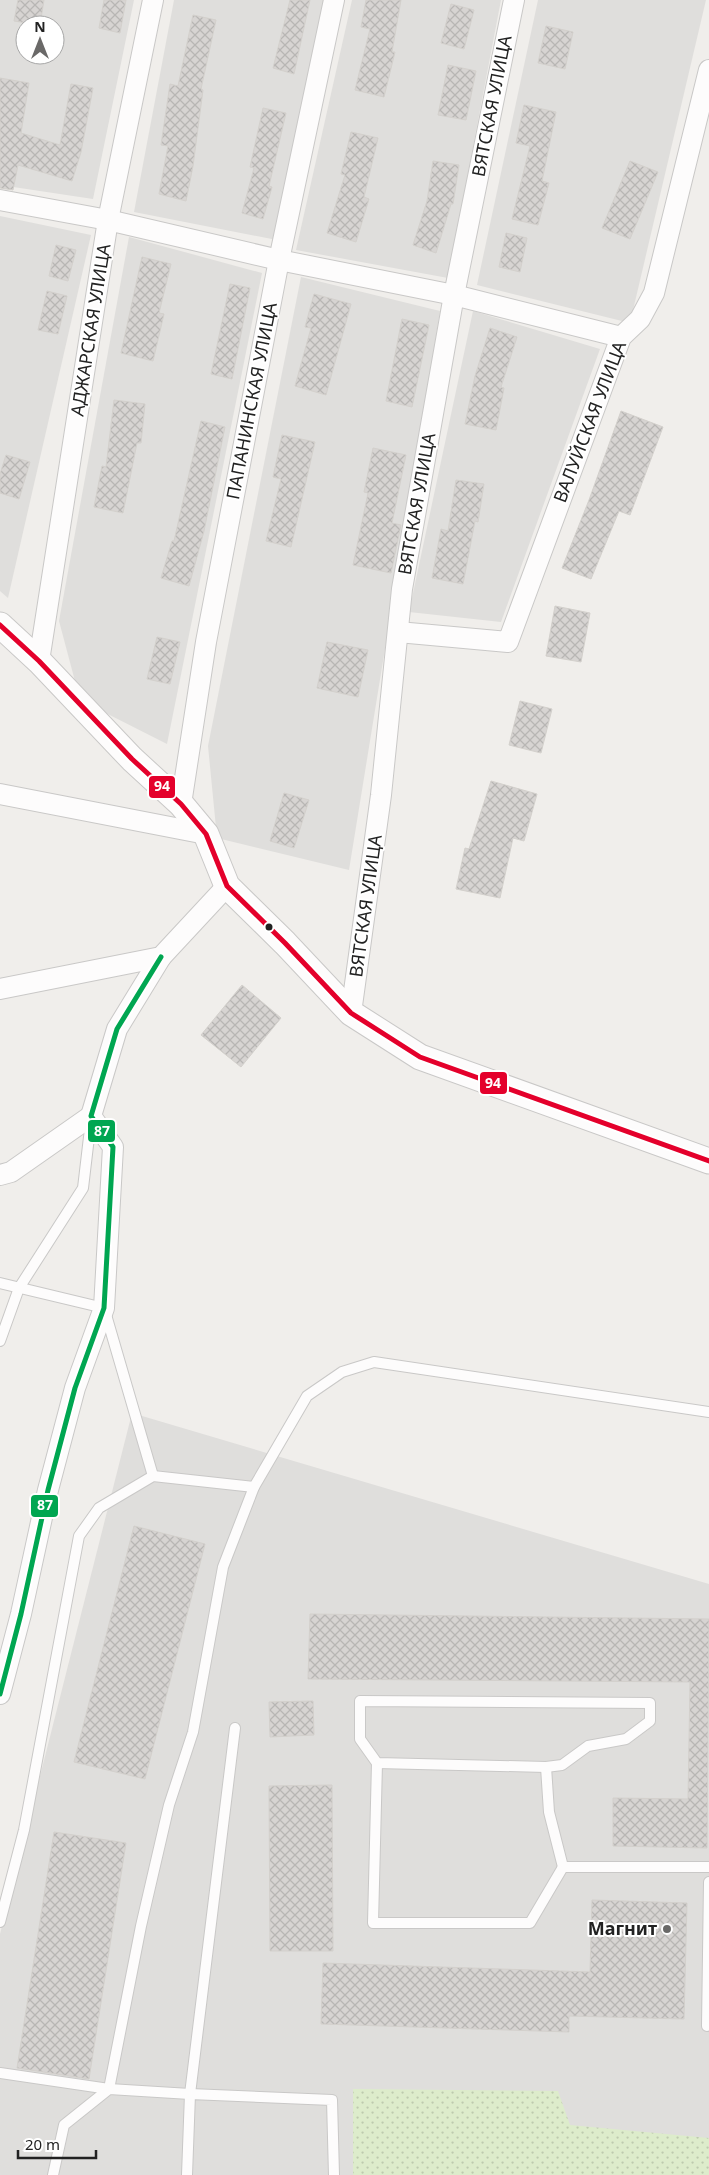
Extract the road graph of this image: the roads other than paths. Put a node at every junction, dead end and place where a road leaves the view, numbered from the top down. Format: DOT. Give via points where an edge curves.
graph roads {
  1 [pos="153,0"];
  2 [pos="334,0"];
  3 [pos="514,0"];
  4 [pos="709,70"];
  5 [pos="0,200"];
  6 [pos="108,220"];
  7 [pos="279,260"];
  8 [pos="454,295"];
  9 [pos="621,337"];
  10 [pos="0,625"];
  11 [pos="398,632"];
  12 [pos="39,661"];
  13 [pos="0,794"];
  14 [pos="181,804"];
  15 [pos="206,834"];
  16 [pos="227,886"];
  17 [pos="161,957"];
  18 [pos="0,989"];
  19 [pos="351,1013"];
  20 [pos="92,1116"];
  21 [pos="709,1161"];
  22 [pos="0,1174"];
  23 [pos="0,1283"];
  24 [pos="19,1288"];
  25 [pos="104,1308"];
  26 [pos="0,1341"];
  27 [pos="709,1412"];
  28 [pos="153,1476"];
  29 [pos="254,1487"];
  30 [pos="0,1694"];
  31 [pos="235,1728"];
  32 [pos="378,1763"];
  33 [pos="546,1767"];
  34 [pos="564,1867"];
  35 [pos="709,1867"];
  36 [pos="709,1882"];
  37 [pos="0,1922"];
  38 [pos="707,2026"];
  39 [pos="0,2073"];
  40 [pos="109,2089"];
  41 [pos="190,2094"];
  42 [pos="53,2175"];
  43 [pos="187,2175"];
  44 [pos="334,2175"];
  1 -- 6 [label="street, АДЖАРСКАЯ УЛИЦА"];
  2 -- 7 [label="street, ПАПАНИНСКАЯ УЛИЦА"];
  3 -- 8 [label="street, ВЯТСКАЯ УЛИЦА"];
  4 -- 9 [label="street, ВАЛУЙСКАЯ УЛИЦА" via="654,293 640,319"];
  5 -- 6 [label="street"];
  6 -- 7 [label="street"];
  6 -- 12 [label="street, АДЖАРСКАЯ УЛИЦА"];
  7 -- 8 [label="street"];
  7 -- 14 [label="street, ПАПАНИНСКАЯ УЛИЦА" via="206,642"];
  8 -- 9 [label="street"];
  8 -- 11 [label="street, ВЯТСКАЯ УЛИЦА" via="402,589"];
  9 -- 11 [label="street, ВАЛУЙСКАЯ УЛИЦА" via="508,642"];
  10 -- 12 [label="street"];
  11 -- 19 [label="street, ВЯТСКАЯ УЛИЦА" via="381,796"];
  12 -- 14 [label="street" via="132,759"];
  13 -- 15 [label="street"];
  14 -- 15 [label="street"];
  15 -- 16 [label="street"];
  16 -- 17 [label="street"];
  16 -- 19 [label="street"];
  17 -- 18 [label="street"];
  17 -- 20 [label="street" via="117,1028"];
  19 -- 21 [label="street" via="420,1057"];
  20 -- 22 [label="street" via="11,1172"];
  20 -- 24 [label="lane" via="83,1188"];
  20 -- 25 [label="street" via="113,1147"];
  23 -- 24 [label="lane"];
  24 -- 25 [label="lane"];
  24 -- 26 [label="lane"];
  25 -- 28 [label="lane"];
  25 -- 30 [label="street" via="75,1388"];
  27 -- 29 [label="lane" via="374,1362 342,1372 306,1396"];
  28 -- 29 [label="lane"];
  28 -- 37 [label="lane" via="99,1508 79,1536 24,1830"];
  29 -- 40 [label="lane" via="223,1567 193,1732 167,1814"];
  31 -- 41 [label="lane"];
  32 -- 33 [label="lane"];
  32 -- 33 [label="lane" via="360,1739 360,1701 650,1703 650,1721 626,1739 588,1746 562,1765"];
  32 -- 34 [label="lane" via="373,1923 530,1923"];
  33 -- 34 [label="lane" via="549,1812"];
  34 -- 35 [label="lane"];
  36 -- 38 [label="lane"];
  39 -- 40 [label="lane"];
  40 -- 41 [label="lane"];
  40 -- 42 [label="lane" via="64,2125"];
  41 -- 43 [label="lane"];
  41 -- 44 [label="lane" via="332,2100"];
}
